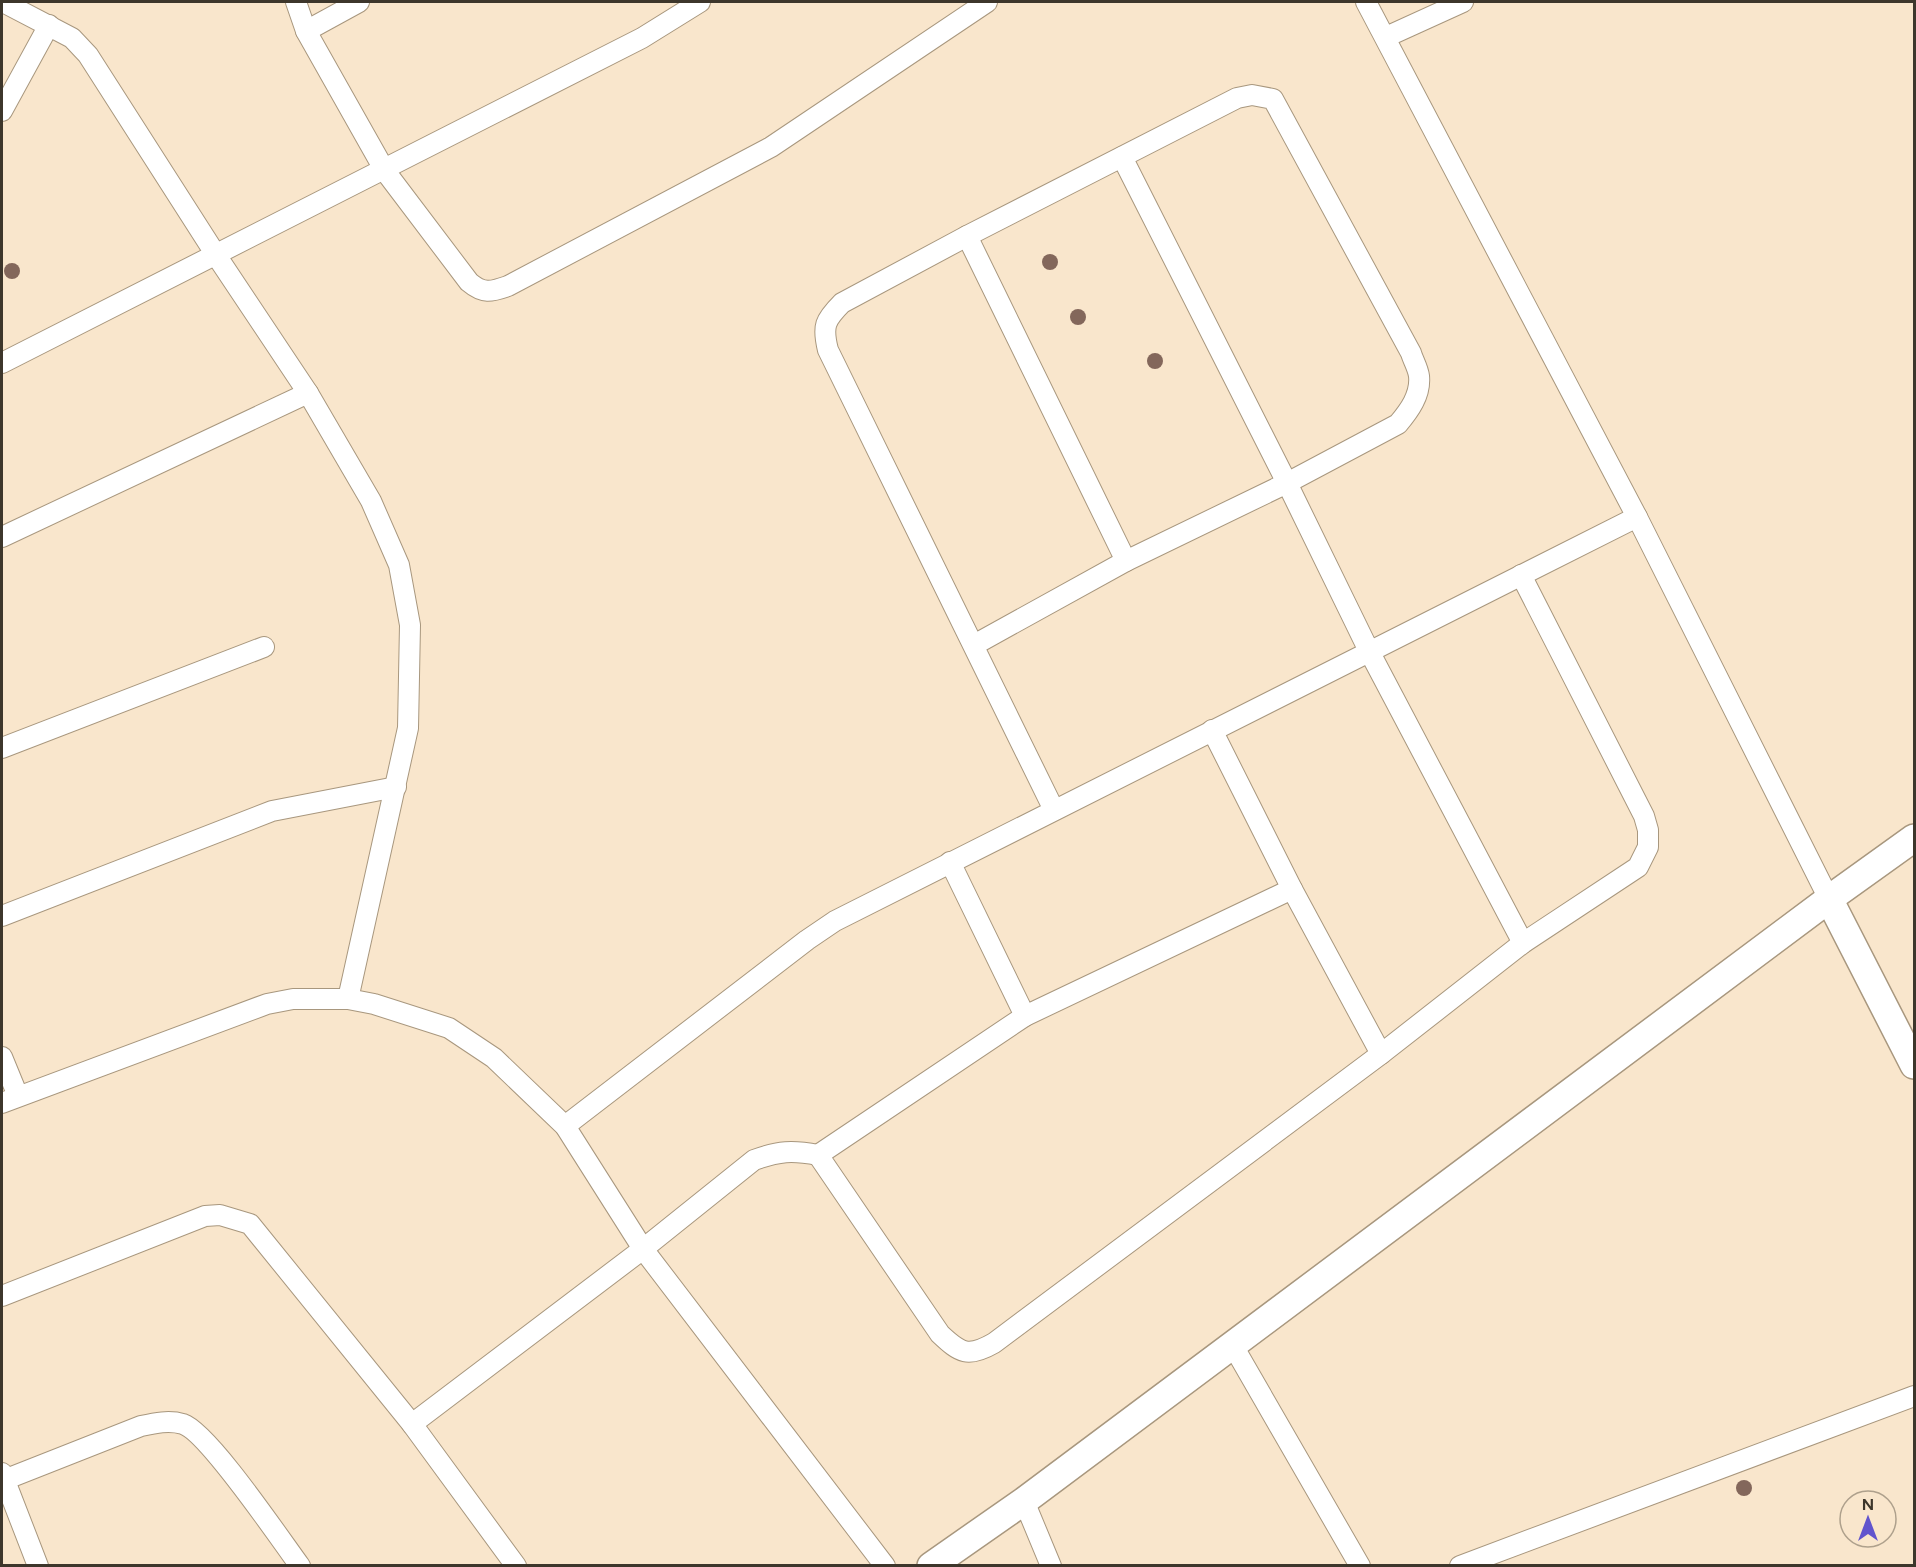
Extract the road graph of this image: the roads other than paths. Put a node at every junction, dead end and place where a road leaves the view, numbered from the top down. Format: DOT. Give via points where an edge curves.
graph roads {
  1 [pos="3,2"];
  2 [pos="296,2"];
  3 [pos="359,2"];
  4 [pos="700,2"];
  5 [pos="987,2"];
  6 [pos="1366,2"];
  7 [pos="1463,2"];
  8 [pos="49,25"];
  9 [pos="306,31"];
  10 [pos="1386,37"];
  11 [pos="2,111"];
  12 [pos="1122,157"];
  13 [pos="385,171"];
  14 [pos="967,236"];
  15 [pos="216,255"];
  16 [pos="2,363"];
  17 [pos="308,393"];
  18 [pos="1287,483"];
  19 [pos="1637,517"];
  20 [pos="2,537"];
  21 [pos="1126,561"];
  22 [pos="1521,575"];
  23 [pos="974,645"];
  24 [pos="264,647"];
  25 [pos="1369,651"];
  26 [pos="1212,730"];
  27 [pos="2,748"];
  28 [pos="396,787"];
  29 [pos="1054,810"];
  30 [pos="1914,837"];
  31 [pos="950,862"];
  32 [pos="1292,889"];
  33 [pos="1829,899"];
  34 [pos="2,916"];
  35 [pos="1523,943"];
  36 [pos="348,999"];
  37 [pos="1024,1016"];
  38 [pos="1381,1054"];
  39 [pos="2,1057"];
  40 [pos="1914,1065"];
  41 [pos="10,1100"];
  42 [pos="565,1125"];
  43 [pos="818,1155"];
  44 [pos="643,1249"];
  45 [pos="2,1296"];
  46 [pos="1232,1344"];
  47 [pos="1914,1396"];
  48 [pos="412,1424"];
  49 [pos="3,1477"];
  50 [pos="1024,1501"];
  51 [pos="38,1566"];
  52 [pos="300,1566"];
  53 [pos="516,1566"];
  54 [pos="885,1566"];
  55 [pos="931,1566"];
  56 [pos="1051,1566"];
  57 [pos="1360,1566"];
  58 [pos="1460,1566"];
  1 -- 8 [label="street"];
  2 -- 9 [label="street"];
  3 -- 9 [label="street"];
  4 -- 13 [label="street" via="642,38"];
  5 -- 13 [label="street" via="771,147 497,290 477,289 469,282"];
  6 -- 10 [label="street"];
  7 -- 10 [label="street"];
  8 -- 11 [label="street"];
  8 -- 15 [label="street" via="72,38 88,55"];
  9 -- 13 [label="street"];
  10 -- 19 [label="street"];
  12 -- 14 [label="street"];
  12 -- 18 [label="street"];
  12 -- 18 [label="street" via="1237,98 1252,95 1273,99 1411,353 1419,376 1416,397 1398,424"];
  13 -- 15 [label="street"];
  14 -- 21 [label="street"];
  14 -- 23 [label="street" via="842,303 828,316 825,338"];
  15 -- 16 [label="street"];
  15 -- 17 [label="street"];
  17 -- 20 [label="street"];
  17 -- 28 [label="street" via="371,501 404,586 410,626 408,728"];
  18 -- 21 [label="street"];
  18 -- 25 [label="street"];
  19 -- 22 [label="street"];
  19 -- 33 [label="street"];
  21 -- 23 [label="street"];
  22 -- 25 [label="street"];
  22 -- 35 [label="street" via="1648,830 1648,847 1638,867"];
  23 -- 29 [label="street"];
  24 -- 27 [label="street"];
  25 -- 26 [label="street"];
  25 -- 35 [label="street"];
  26 -- 29 [label="street"];
  26 -- 32 [label="street"];
  28 -- 34 [label="street" via="272,812"];
  28 -- 36 [label="street"];
  29 -- 31 [label="street"];
  30 -- 33 [label="street"];
  31 -- 37 [label="street"];
  31 -- 42 [label="street" via="826,927"];
  32 -- 37 [label="street"];
  32 -- 38 [label="street"];
  33 -- 40 [label="street"];
  33 -- 46 [label="street"];
  35 -- 38 [label="street"];
  36 -- 41 [label="street" via="293,999 267,1004"];
  36 -- 42 [label="street" via="384,1006 449,1028 494,1058"];
  37 -- 43 [label="street"];
  38 -- 43 [label="street" via="994,1343 970,1353 955,1348 940,1334"];
  39 -- 41 [label="street"];
  42 -- 44 [label="street"];
  43 -- 44 [label="street" via="795,1150 754,1160"];
  44 -- 48 [label="street"];
  44 -- 54 [label="street"];
  45 -- 48 [label="street" via="205,1216 237,1219 250,1224"];
  46 -- 50 [label="street"];
  46 -- 57 [label="street"];
  47 -- 58 [label="street"];
  48 -- 53 [label="street"];
  49 -- 51 [label="street"];
  49 -- 52 [label="street" via="141,1426 160,1422 184,1424 208,1443"];
  50 -- 55 [label="street"];
  50 -- 56 [label="street"];
}
